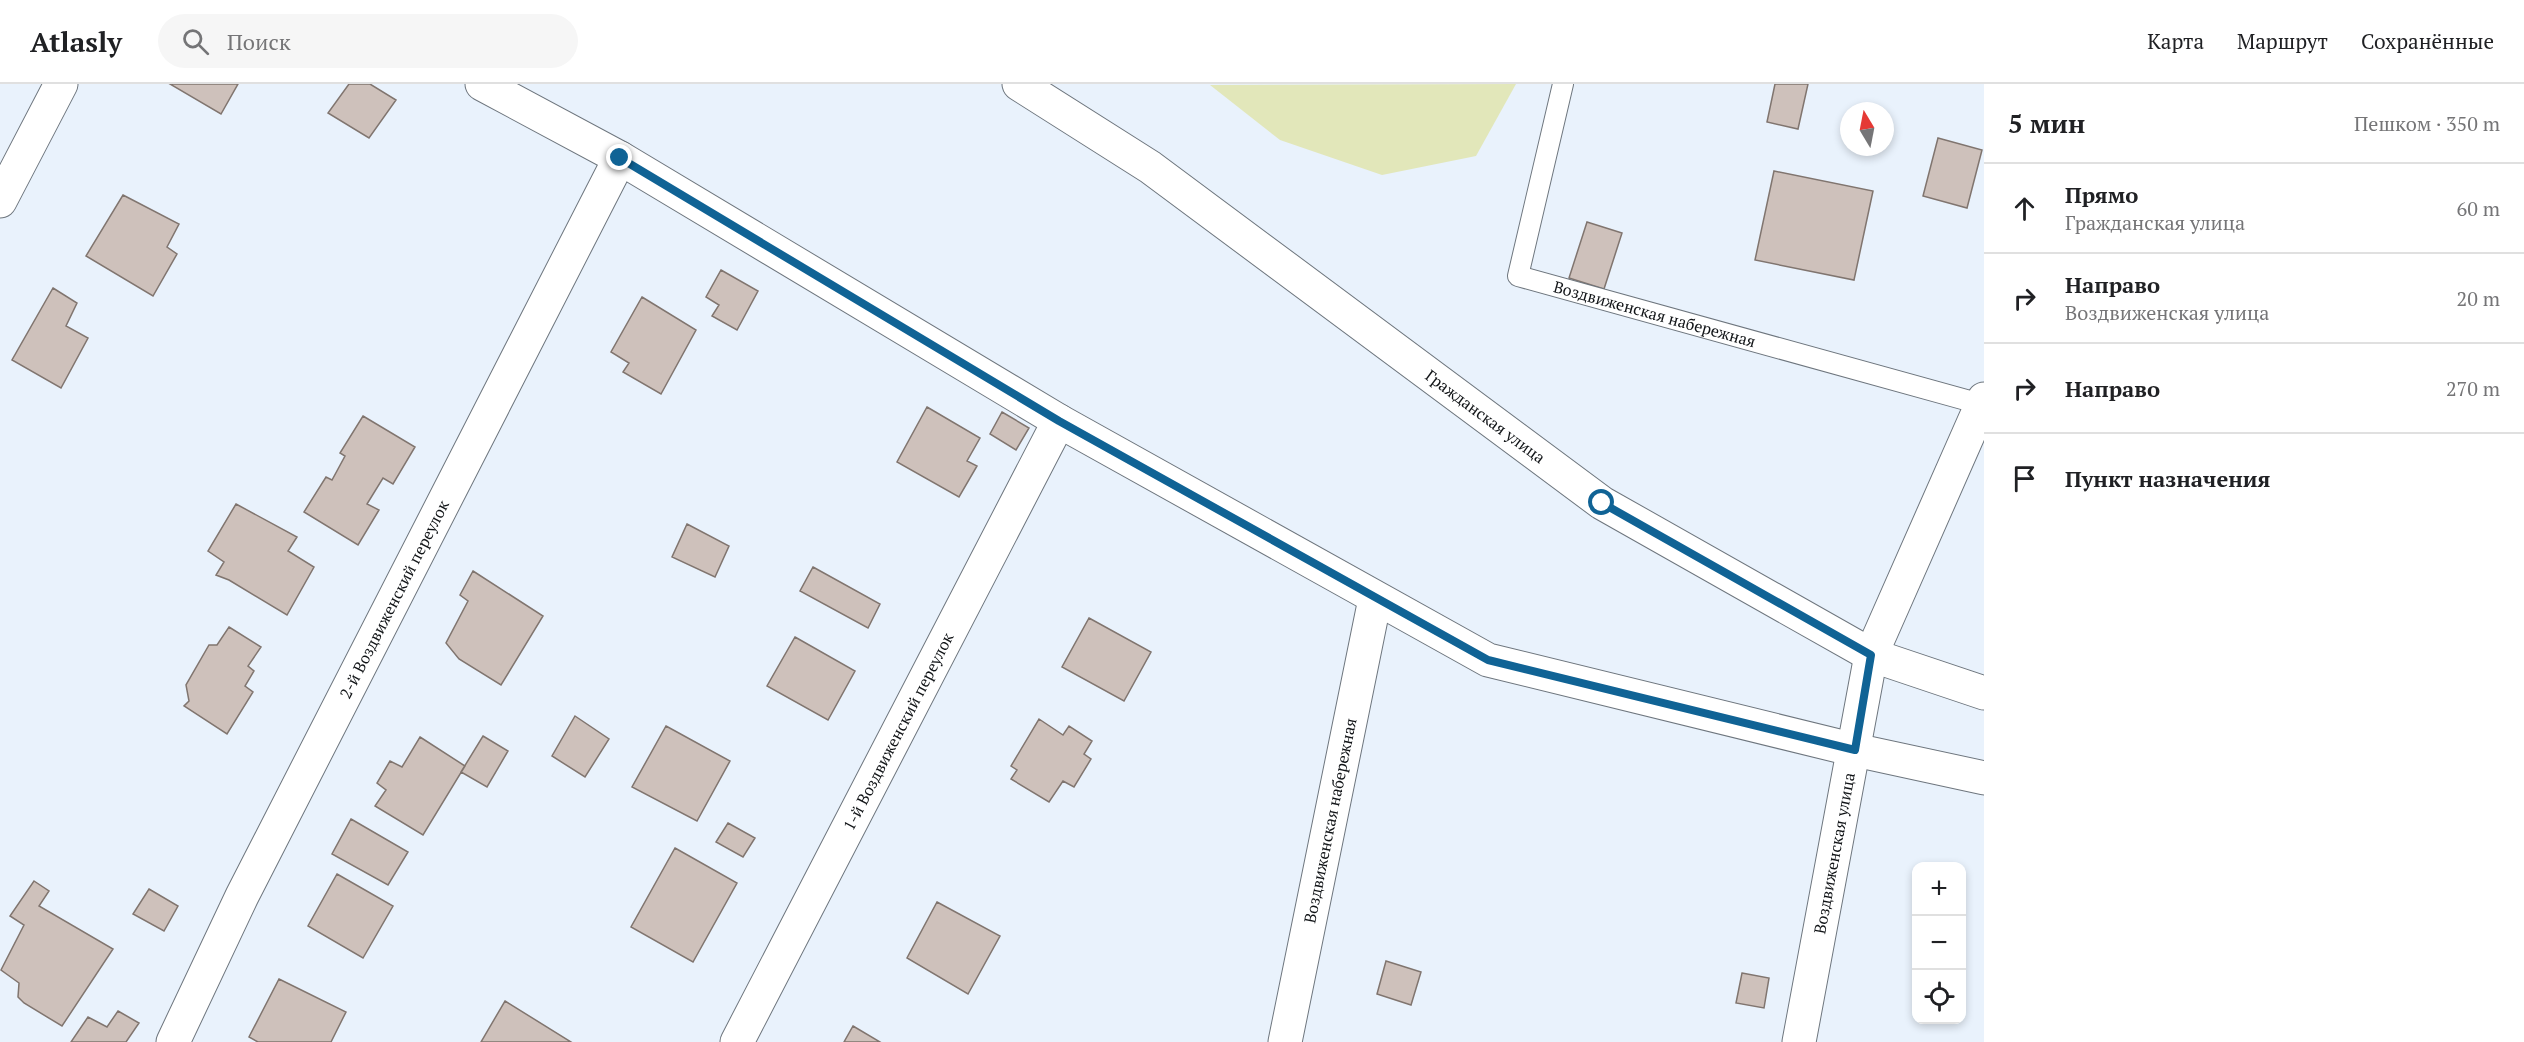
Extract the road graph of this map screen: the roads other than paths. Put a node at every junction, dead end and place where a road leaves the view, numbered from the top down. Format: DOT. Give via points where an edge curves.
graph roads {
  1 [pos="61,84"];
  2 [pos="482,84"];
  3 [pos="1019,84"];
  4 [pos="1563,84"];
  5 [pos="620,158"];
  6 [pos="0,201"];
  7 [pos="1983,403"];
  8 [pos="1059,421"];
  9 [pos="1375,599"];
  10 [pos="1871,655"];
  11 [pos="1984,693"];
  12 [pos="1855,750"];
  13 [pos="1984,778"];
  14 [pos="173,1042"];
  15 [pos="737,1042"];
  16 [pos="1285,1042"];
  17 [pos="1799,1042"];
  1 -- 6 [label="street"];
  2 -- 5 [label="street"];
  3 -- 10 [label="street, Гражданская улица" via="1150,167 1602,503"];
  4 -- 7 [label="lane, Воздвиженская набережная" via="1518,276"];
  5 -- 8 [label="street"];
  5 -- 14 [label="street, 2-й Воздвиженский переулок" via="242,896"];
  7 -- 10 [label="street, Воздвиженская улица"];
  8 -- 9 [label="street"];
  8 -- 15 [label="street, 1-й Воздвиженский переулок"];
  9 -- 12 [label="street" via="1488,660"];
  9 -- 16 [label="street, Воздвиженская набережная"];
  10 -- 11 [label="street, Гражданская улица"];
  10 -- 12 [label="street, Воздвиженская улица"];
  12 -- 13 [label="street"];
  12 -- 17 [label="street, Воздвиженская улица"];
}
